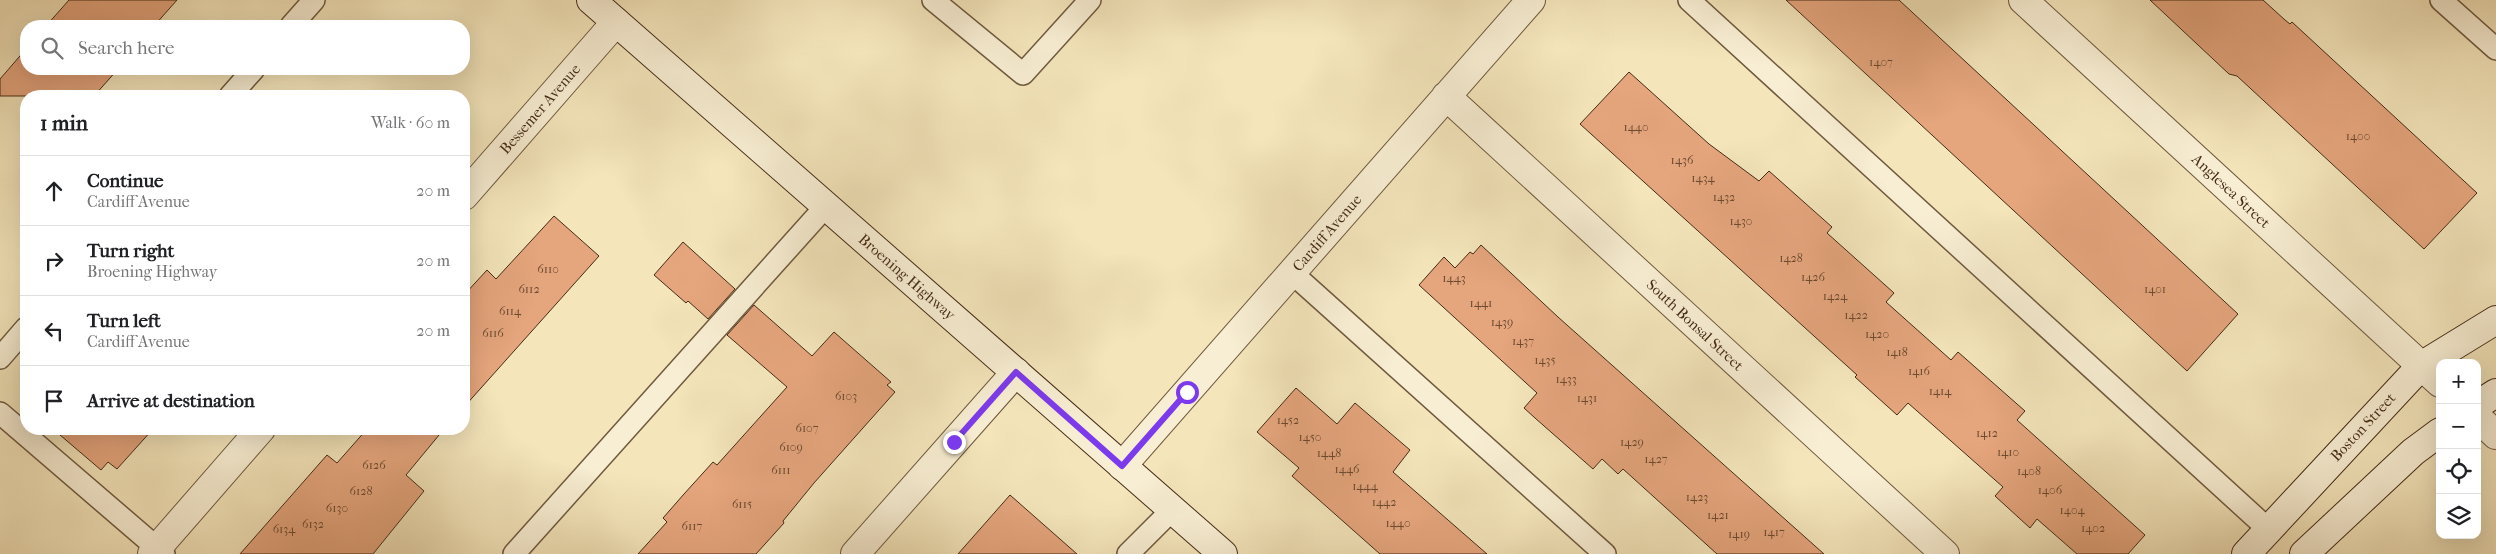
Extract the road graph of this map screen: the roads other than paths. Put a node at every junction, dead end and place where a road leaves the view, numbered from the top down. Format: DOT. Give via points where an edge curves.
graph roads {
  1 [pos="314,0"];
  2 [pos="591,0"];
  3 [pos="933,0"];
  4 [pos="1090,0"];
  5 [pos="1531,0"];
  6 [pos="1689,0"];
  7 [pos="2023,0"];
  8 [pos="2441,0"];
  9 [pos="296,20"];
  10 [pos="616,22"];
  11 [pos="2496,48"];
  12 [pos="249,75"];
  13 [pos="235,90"];
  14 [pos="1446,96"];
  15 [pos="470,189"];
  16 [pos="826,206"];
  17 [pos="1292,273"];
  18 [pos="2496,320"];
  19 [pos="20,335"];
  20 [pos="0,358"];
  21 [pos="1016,372"];
  22 [pos="2431,374"];
  23 [pos="2496,393"];
  24 [pos="2479,404"];
  25 [pos="0,413"];
  26 [pos="2481,421"];
  27 [pos="20,431"];
  28 [pos="2496,434"];
  29 [pos="25,435"];
  30 [pos="256,435"];
  31 [pos="2436,435"];
  32 [pos="1122,466"];
  33 [pos="1172,510"];
  34 [pos="2268,529"];
  35 [pos="158,552"];
  36 [pos="514,554"];
  37 [pos="855,554"];
  38 [pos="1128,554"];
  39 [pos="1223,554"];
  40 [pos="1605,554"];
  41 [pos="1945,554"];
  42 [pos="2246,554"];
  43 [pos="2304,554"];
  1 -- 9 [label="lane"];
  2 -- 10 [label="street, Broening Highway"];
  3 -- 4 [label="lane" via="1023,74"];
  5 -- 14 [label="street, Cardiff Avenue"];
  6 -- 34 [label="lane"];
  7 -- 22 [label="street, Anglesea Street"];
  8 -- 11 [label="lane"];
  10 -- 15 [label="street, Bessemer Avenue"];
  10 -- 16 [label="street, Broening Highway"];
  12 -- 13 [label="lane"];
  14 -- 17 [label="street, Cardiff Avenue"];
  14 -- 41 [label="street, South Bonsal Street"];
  16 -- 21 [label="street, Broening Highway"];
  16 -- 36 [label="lane"];
  17 -- 32 [label="street, Cardiff Avenue"];
  17 -- 40 [label="lane"];
  18 -- 22 [label="street, Boston Street"];
  19 -- 20 [label="lane"];
  21 -- 32 [label="street, Broening Highway"];
  21 -- 37 [label="street"];
  22 -- 34 [label="street, Boston Street"];
  23 -- 24 [label="street"];
  25 -- 27 [label="lane"];
  26 -- 28 [label="street"];
  29 -- 35 [label="lane"];
  30 -- 35 [label="street"];
  31 -- 43 [label="street" via="2406,458"];
  32 -- 33 [label="street, Broening Highway"];
  33 -- 38 [label="lane"];
  33 -- 39 [label="street, Broening Highway"];
  34 -- 42 [label="street, Boston Street"];
}
